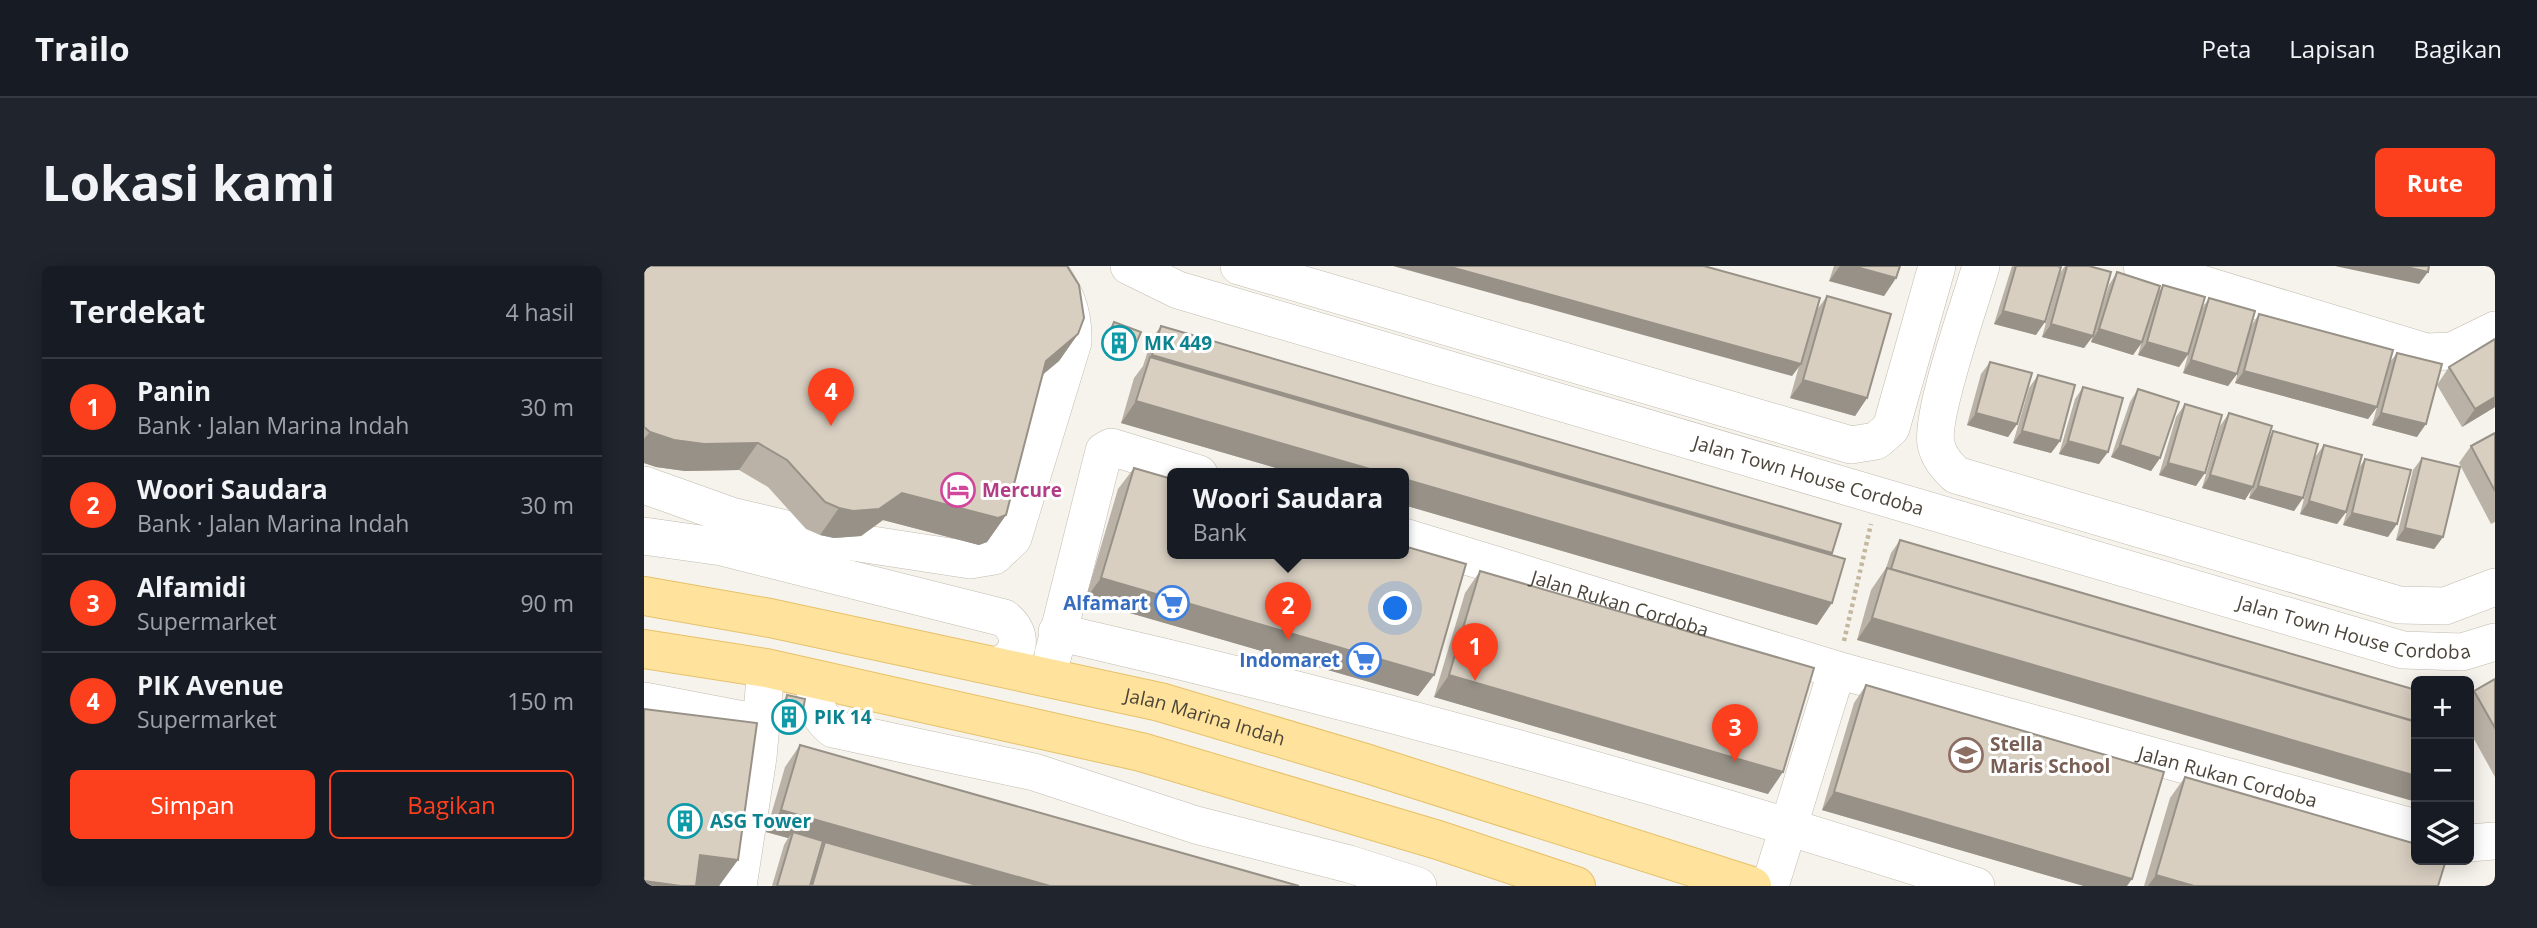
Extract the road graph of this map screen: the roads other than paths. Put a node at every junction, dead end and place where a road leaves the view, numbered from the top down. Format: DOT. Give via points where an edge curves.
graph roads {
  1 [pos="1046,266"];
  2 [pos="1129,266"];
  3 [pos="1239,266"];
  4 [pos="1937,266"];
  5 [pos="1981,266"];
  6 [pos="2142,266"];
  7 [pos="2495,330"];
  8 [pos="1179,468"];
  9 [pos="644,485"];
  10 [pos="726,531"];
  11 [pos="644,536"];
  12 [pos="1409,539"];
  13 [pos="2495,587"];
  14 [pos="644,596"];
  15 [pos="1057,632"];
  16 [pos="2495,642"];
  17 [pos="644,649"];
  18 [pos="754,666"];
  19 [pos="995,666"];
  20 [pos="1837,670"];
  21 [pos="1048,678"];
  22 [pos="817,680"];
  23 [pos="644,701"];
  24 [pos="758,740"];
  25 [pos="1789,826"];
  26 [pos="2411,827"];
  27 [pos="2495,841"];
  28 [pos="2474,843"];
  29 [pos="720,886"];
  30 [pos="738,886"];
  31 [pos="1418,886"];
  32 [pos="1576,886"];
  33 [pos="1752,886"];
  34 [pos="1770,886"];
  35 [pos="1976,886"];
  1 -- 10 [label="street" via="1062,289 1073,318 1073,342 1013,538 1006,547 994,556 970,560 820,537"];
  2 -- 16 [label="street, Jalan Town House Cordoba" via="1178,290 2403,650 2462,652"];
  3 -- 4 [label="street" via="1850,445 1876,441 1891,428"];
  5 -- 13 [label="street" via="1937,416 1936,443 1944,464 1956,475 2399,605 2445,606"];
  6 -- 7 [label="street" via="2426,352 2452,351"];
  8 -- 15 [label="street" via="1111,447 1104,451"];
  9 -- 10 [label="street"];
  10 -- 11 [label="street"];
  10 -- 19 [label="street" via="1004,618 1016,629 1019,644 1010,659"];
  12 -- 20 [label="street, Jalan Rukan Cordoba"];
  14 -- 19 [label="main road, Jalan Marina Indah"];
  15 -- 21 [label="street"];
  15 -- 25 [label="street" via="1241,674"];
  17 -- 18 [label="main road"];
  18 -- 22 [label="main road"];
  18 -- 24 [label="street"];
  19 -- 21 [label="main road, Jalan Marina Indah"];
  20 -- 25 [label="street"];
  20 -- 26 [label="street, Jalan Rukan Cordoba"];
  21 -- 33 [label="main road, Jalan Marina Indah" via="1171,705"];
  22 -- 31 [label="street" via="813,700 832,729 1034,772 1196,825"];
  22 -- 32 [label="main road" via="1141,752"];
  23 -- 24 [label="street"];
  24 -- 29 [label="street" via="745,769"];
  24 -- 30 [label="street"];
  25 -- 34 [label="street"];
  25 -- 35 [label="street"];
  27 -- 28 [label="street"];
}
